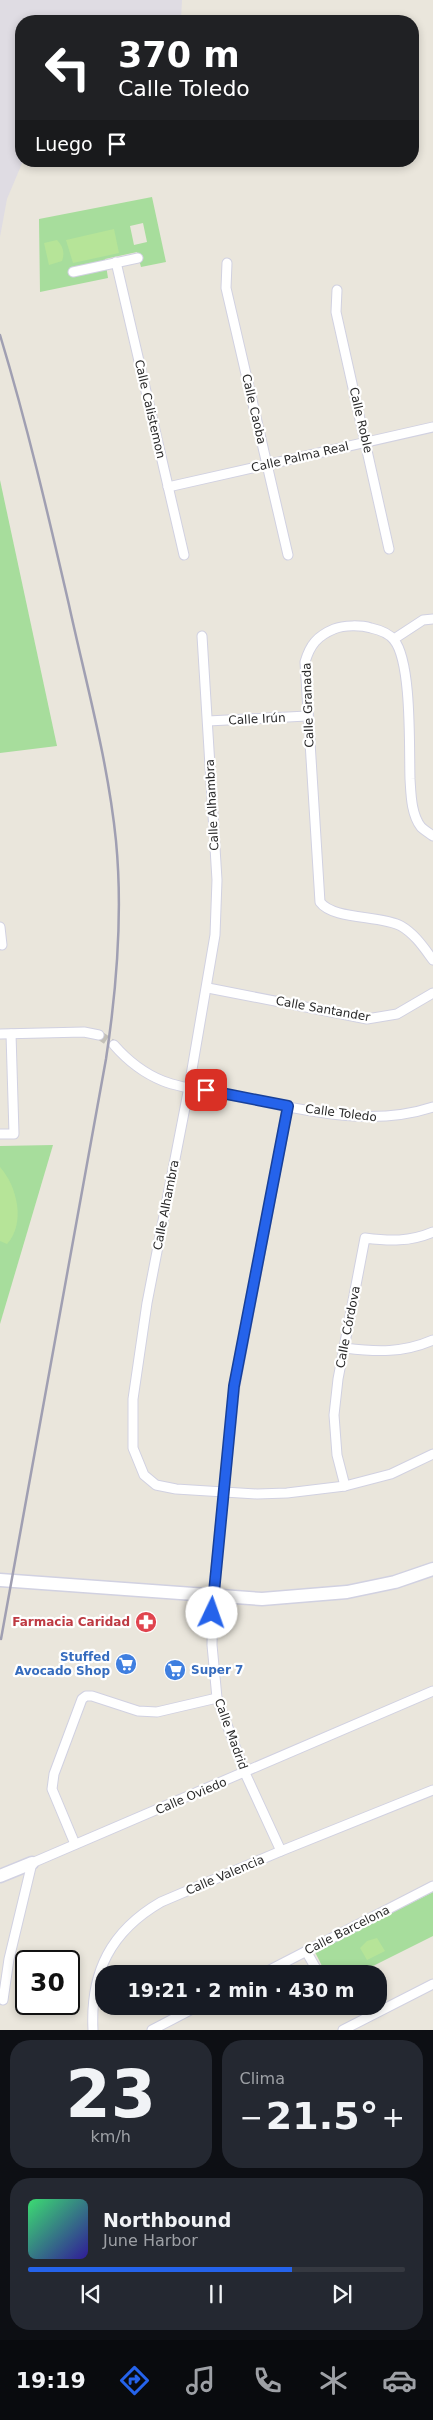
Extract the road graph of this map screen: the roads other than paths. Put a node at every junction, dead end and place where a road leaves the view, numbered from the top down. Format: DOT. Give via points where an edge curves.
graph roads {
  1 [pos="138,258"];
  2 [pos="116,262"];
  3 [pos="227,263"];
  4 [pos="73,272"];
  5 [pos="337,290"];
  6 [pos="433,426"];
  7 [pos="366,442"];
  8 [pos="267,465"];
  9 [pos="168,487"];
  10 [pos="389,549"];
  11 [pos="184,555"];
  12 [pos="288,555"];
  13 [pos="433,619"];
  14 [pos="202,636"];
  15 [pos="394,639"];
  16 [pos="307,716"];
  17 [pos="208,721"];
  18 [pos="433,836"];
  19 [pos="0,927"];
  20 [pos="2,945"];
  21 [pos="433,960"];
  22 [pos="208,988"];
  23 [pos="433,994"];
  24 [pos="0,1034"];
  25 [pos="11,1034"];
  26 [pos="99,1035"];
  27 [pos="114,1045"];
  28 [pos="189,1087"];
  29 [pos="288,1106"];
  30 [pos="433,1108"];
  31 [pos="0,1134"];
  32 [pos="433,1232"];
  33 [pos="433,1340"];
  34 [pos="345,1348"];
  35 [pos="433,1454"];
  36 [pos="345,1486"];
  37 [pos="225,1492"];
  38 [pos="433,1569"];
  39 [pos="0,1580"];
  40 [pos="213,1597"];
  41 [pos="433,1691"];
  42 [pos="217,1698"];
  43 [pos="245,1773"];
  44 [pos="433,1790"];
  45 [pos="76,1844"];
  46 [pos="281,1851"];
  47 [pos="32,1864"];
  48 [pos="0,1876"];
  49 [pos="433,1886"];
  50 [pos="306,1951"];
  51 [pos="279,1965"];
  52 [pos="314,1965"];
  53 [pos="433,1984"];
  54 [pos="3,2000"];
  55 [pos="181,2015"];
  56 [pos="360,2021"];
  57 [pos="94,2030"];
  58 [pos="152,2030"];
  59 [pos="342,2030"];
  60 [pos="364,2030"];
  1 -- 2 [label="street"];
  2 -- 4 [label="street"];
  2 -- 9 [label="street, Calle Calistemon"];
  3 -- 8 [label="street, Calle Caoba" via="226,288"];
  5 -- 7 [label="street, Calle Roble" via="336,312"];
  6 -- 7 [label="street, Calle Palma Real"];
  7 -- 8 [label="street, Calle Palma Real"];
  7 -- 10 [label="street, Calle Roble"];
  8 -- 9 [label="street, Calle Palma Real"];
  8 -- 12 [label="street, Calle Caoba"];
  9 -- 11 [label="street, Calle Calistemon"];
  13 -- 15 [label="street" via="423,620"];
  14 -- 17 [label="street, Calle Alhambra"];
  15 -- 16 [label="street, Calle Granada" via="382,630 364,626 337,628 318,638 309,648 305,662"];
  15 -- 18 [label="street" via="403,658 406,686 411,799 421,826"];
  16 -- 17 [label="street, Calle Irún"];
  16 -- 21 [label="street, Calle Granada" via="320,902 334,912 400,925 411,933"];
  17 -- 22 [label="street, Calle Alhambra" via="217,880 215,935"];
  19 -- 20 [label="street"];
  22 -- 23 [label="street, Calle Santander" via="367,1019 397,1014"];
  22 -- 28 [label="street, Calle Alhambra"];
  24 -- 25 [label="street"];
  25 -- 26 [label="street" via="84,1032"];
  25 -- 31 [label="street" via="14,1134"];
  27 -- 28 [label="street, Calle Toledo" via="140,1070 165,1082"];
  28 -- 29 [label="street, Calle Toledo"];
  28 -- 37 [label="street, Calle Alhambra" via="147,1303 133,1399 132,1448 144,1475 156,1485"];
  29 -- 30 [label="street, Calle Toledo" via="378,1118"];
  29 -- 37 [label="street, Calle Madrid" via="234,1386"];
  32 -- 34 [label="street, Calle Córdova" via="394,1241 365,1238"];
  33 -- 34 [label="street" via="414,1349 392,1352"];
  34 -- 36 [label="street, Calle Córdova" via="334,1415 337,1454"];
  35 -- 36 [label="street, Calle Alhambra" via="391,1474"];
  36 -- 37 [label="street, Calle Alhambra" via="287,1493"];
  37 -- 40 [label="street, Calle Madrid"];
  38 -- 40 [label="street" via="395,1582 329,1594 262,1599"];
  39 -- 40 [label="street"];
  40 -- 42 [label="street, Calle Madrid" via="212,1645"];
  41 -- 43 [label="street, Calle Oviedo"];
  42 -- 43 [label="street, Calle Madrid"];
  42 -- 45 [label="street" via="157,1712 138,1710 92,1696 82,1699 54,1774 52,1789"];
  43 -- 45 [label="street, Calle Oviedo"];
  43 -- 46 [label="street, Calle Madrid"];
  44 -- 46 [label="street, Calle Valencia"];
  45 -- 47 [label="street, Calle Oviedo"];
  46 -- 57 [label="street, Calle Valencia" via="161,1902 125,1928 112,1945 98,1977"];
  47 -- 48 [label="street"];
  47 -- 54 [label="street"];
  49 -- 50 [label="street, Calle Barcelona"];
  50 -- 51 [label="street, Calle Barcelona"];
  50 -- 52 [label="street"];
  53 -- 56 [label="street"];
  55 -- 58 [label="street"];
  56 -- 59 [label="street"];
  56 -- 60 [label="street"];
}
